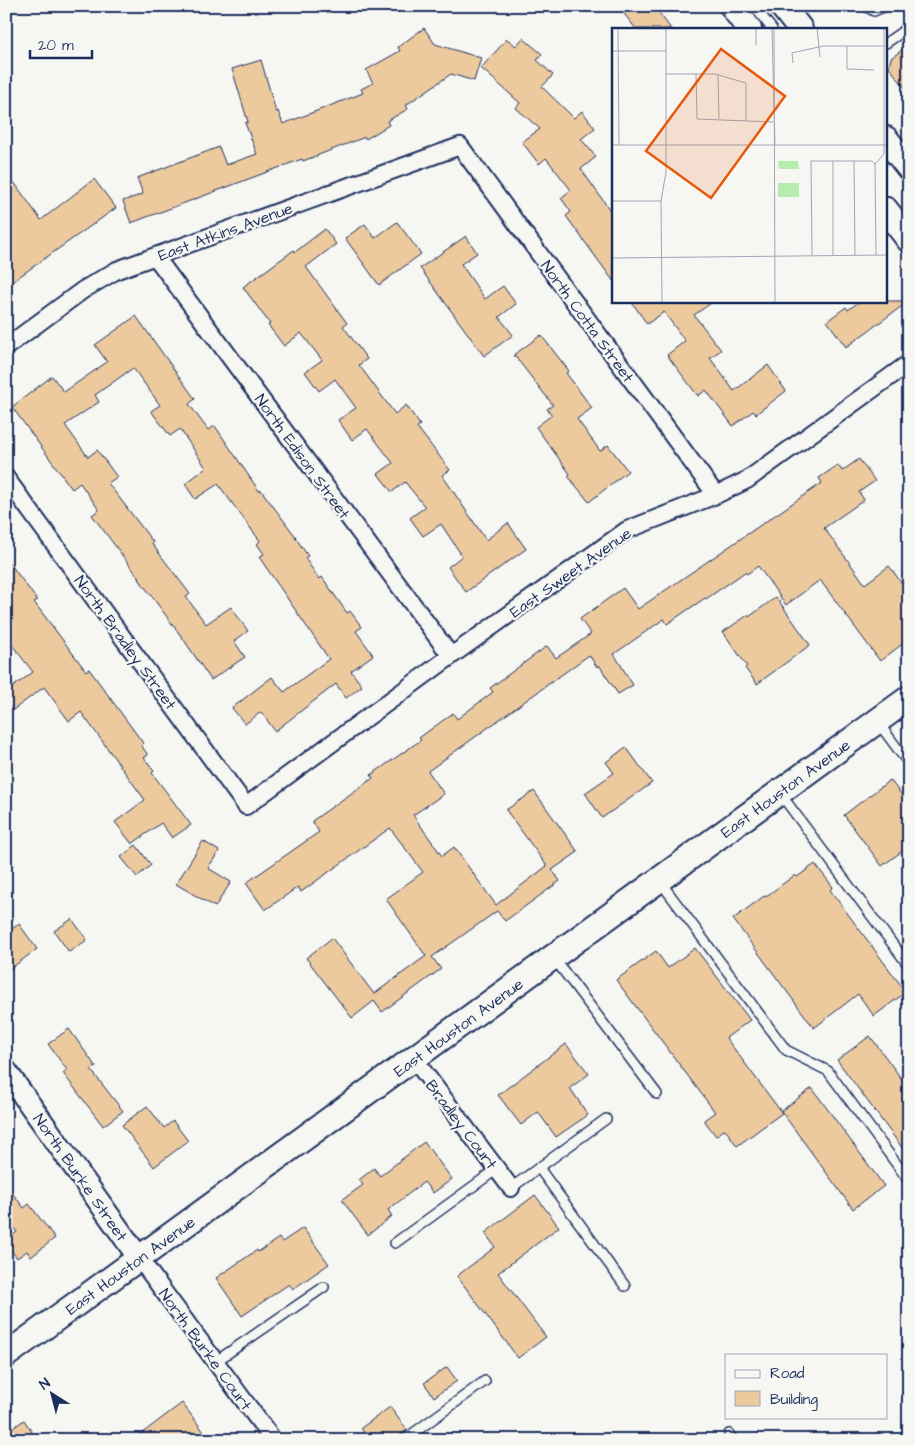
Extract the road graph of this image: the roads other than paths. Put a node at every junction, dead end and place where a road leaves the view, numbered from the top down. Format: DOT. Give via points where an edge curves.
graph roads {
  1 [pos="732,6"];
  2 [pos="754,6"];
  3 [pos="782,6"];
  4 [pos="866,6"];
  5 [pos="886,6"];
  6 [pos="909,27"];
  7 [pos="748,28"];
  8 [pos="771,28"];
  9 [pos="799,28"];
  10 [pos="888,42"];
  11 [pos="888,142"];
  12 [pos="460,146"];
  13 [pos="909,168"];
  14 [pos="888,213"];
  15 [pos="909,240"];
  16 [pos="155,256"];
  17 [pos="6,347"];
  18 [pos="909,363"];
  19 [pos="6,478"];
  20 [pos="716,495"];
  21 [pos="451,656"];
  22 [pos="909,698"];
  23 [pos="877,721"];
  24 [pos="909,764"];
  25 [pos="779,792"];
  26 [pos="246,806"];
  27 [pos="659,880"];
  28 [pos="554,957"];
  29 [pos="909,966"];
  30 [pos="414,1059"];
  31 [pos="6,1071"];
  32 [pos="657,1094"];
  33 [pos="606,1119"];
  34 [pos="539,1168"];
  35 [pos="497,1169"];
  36 [pos="909,1181"];
  37 [pos="511,1188"];
  38 [pos="395,1243"];
  39 [pos="139,1258"];
  40 [pos="624,1286"];
  41 [pos="324,1287"];
  42 [pos="6,1355"];
  43 [pos="215,1362"];
  44 [pos="485,1381"];
  45 [pos="273,1440"];
  46 [pos="404,1440"];
  1 -- 7 [label="main road"];
  2 -- 8 [label="lane"];
  3 -- 9 [label="main road"];
  4 -- 5 [label="lane" via="874,11"];
  6 -- 10 [label="lane"];
  11 -- 13 [label="main road"];
  12 -- 16 [label="street, East Atkins Avenue"];
  12 -- 20 [label="street, North Cotta Street"];
  14 -- 15 [label="main road"];
  16 -- 17 [label="street, East Atkins Avenue" via="117,270 83,290"];
  16 -- 21 [label="street, North Edison Street"];
  18 -- 20 [label="street, East Sweet Avenue" via="747,480"];
  19 -- 26 [label="street, North Bradley Street"];
  20 -- 21 [label="street, East Sweet Avenue" via="627,530"];
  21 -- 26 [label="street, East Sweet Avenue"];
  22 -- 23 [label="main road, East Houston Avenue"];
  23 -- 24 [label="lane"];
  23 -- 25 [label="main road, East Houston Avenue"];
  25 -- 27 [label="main road, East Houston Avenue"];
  25 -- 29 [label="lane"];
  27 -- 28 [label="main road, East Houston Avenue"];
  27 -- 36 [label="lane" via="786,1050 828,1071"];
  28 -- 30 [label="main road, East Houston Avenue"];
  28 -- 32 [label="lane"];
  30 -- 35 [label="street, Bradley Court"];
  30 -- 39 [label="main road, East Houston Avenue"];
  31 -- 39 [label="street, North Burke Street"];
  33 -- 34 [label="lane"];
  34 -- 37 [label="lane"];
  34 -- 40 [label="lane"];
  35 -- 37 [label="street, Bradley Court"];
  35 -- 38 [label="lane"];
  39 -- 42 [label="main road, East Houston Avenue"];
  39 -- 43 [label="street, North Burke Court"];
  41 -- 43 [label="lane"];
  43 -- 45 [label="street, North Burke Court"];
  44 -- 46 [label="lane"];
}
